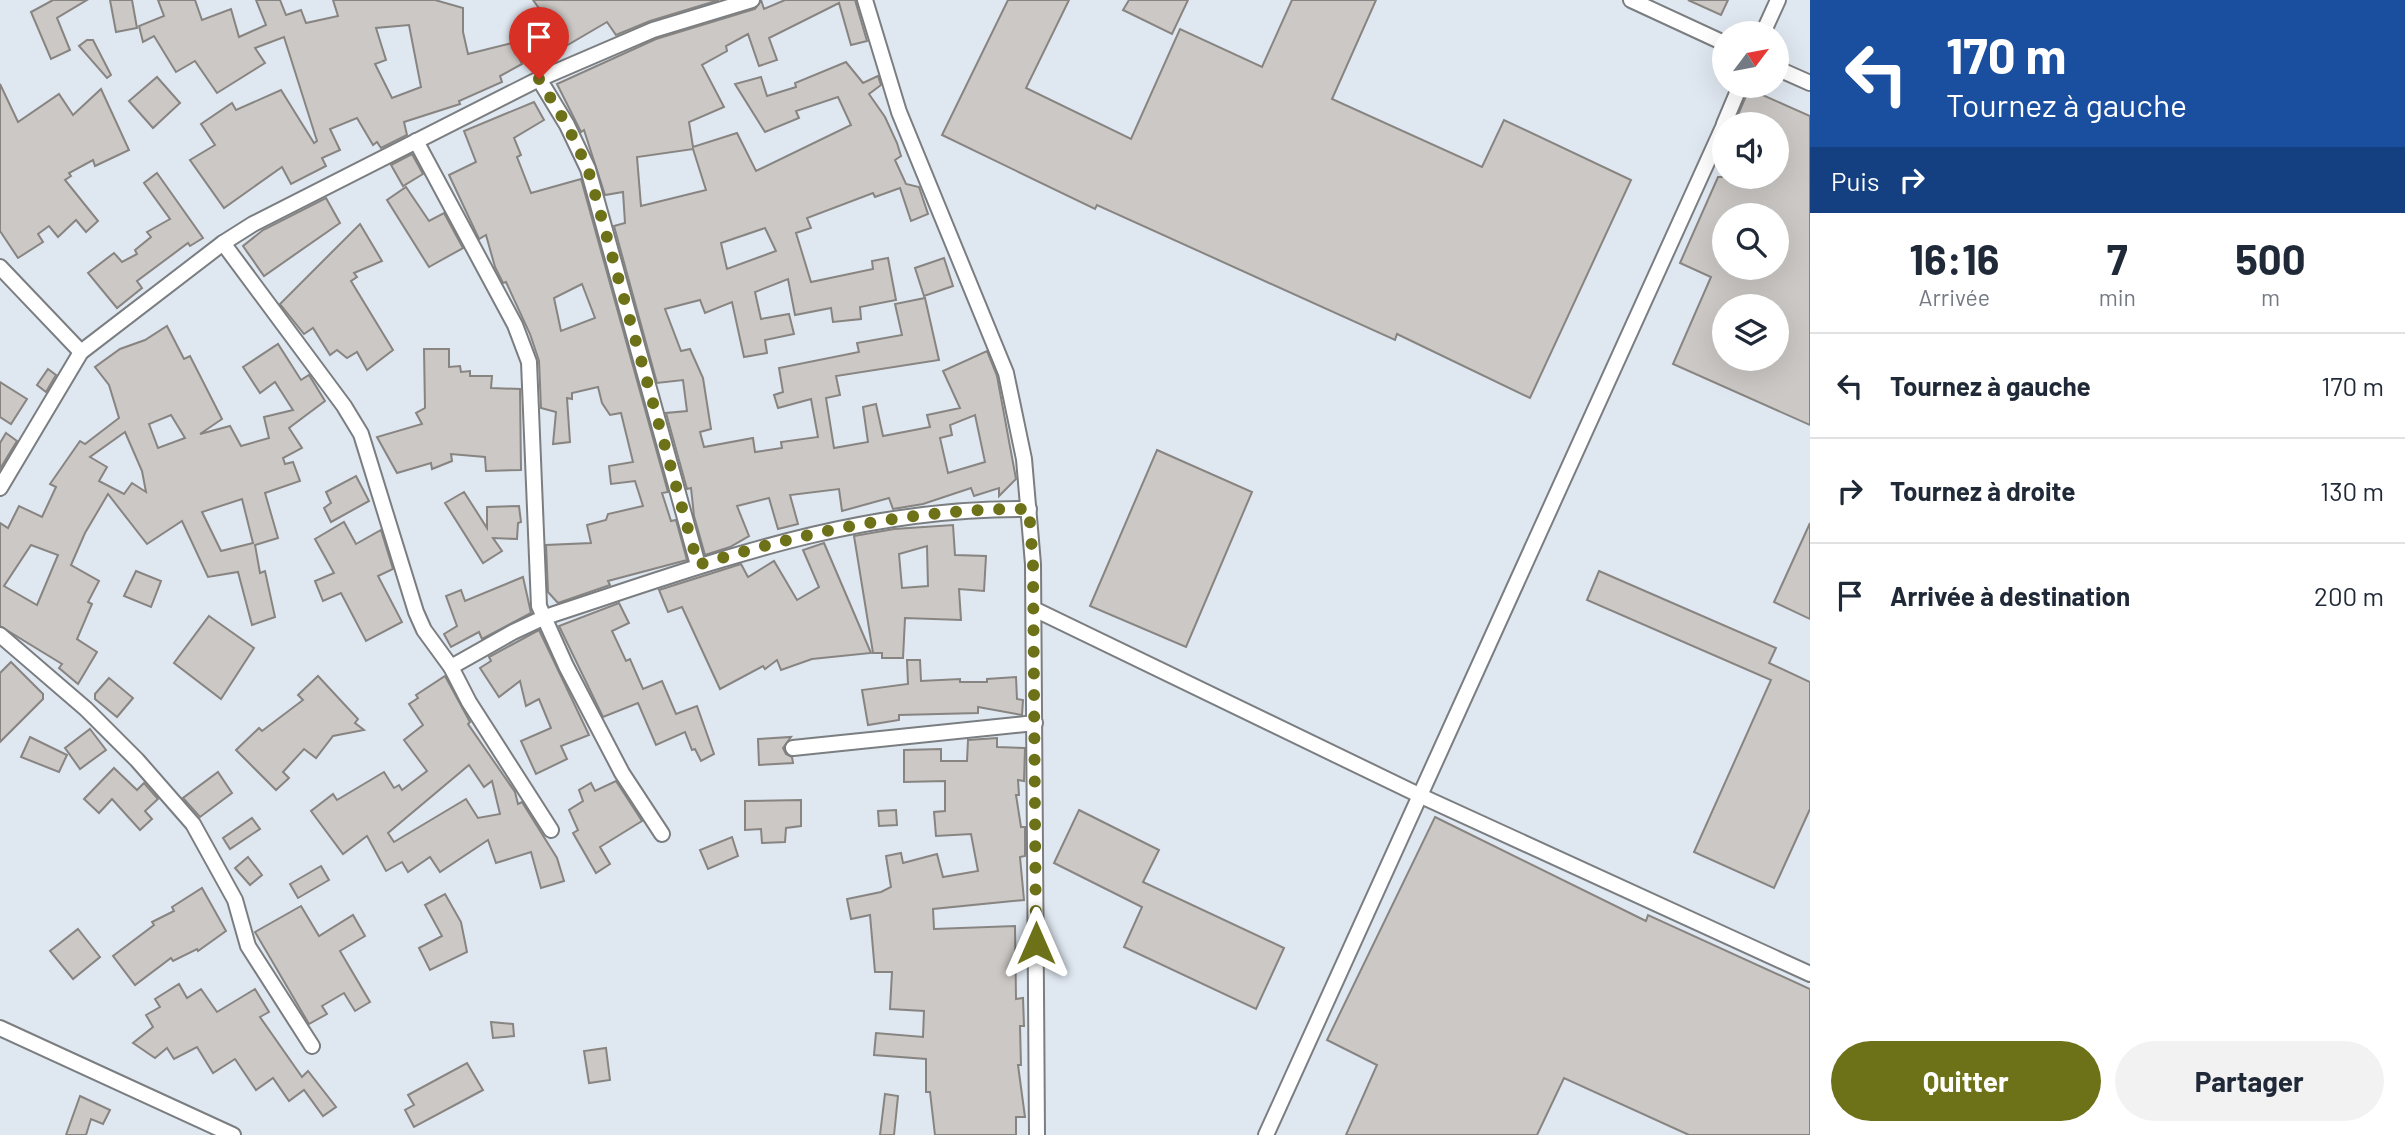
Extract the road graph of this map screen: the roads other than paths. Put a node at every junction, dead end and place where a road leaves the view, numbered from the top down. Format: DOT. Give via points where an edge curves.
graph roads {
  1 [pos="752,0"];
  2 [pos="865,0"];
  3 [pos="1631,0"];
  4 [pos="1778,0"];
  5 [pos="1768,21"];
  6 [pos="1712,38"];
  7 [pos="1789,74"];
  8 [pos="539,79"];
  9 [pos="1810,83"];
  10 [pos="415,141"];
  11 [pos="1712,152"];
  12 [pos="223,243"];
  13 [pos="0,267"];
  14 [pos="82,352"];
  15 [pos="0,488"];
  16 [pos="1029,509"];
  17 [pos="698,565"];
  18 [pos="1034,609"];
  19 [pos="545,617"];
  20 [pos="0,635"];
  21 [pos="451,667"];
  22 [pos="1035,723"];
  23 [pos="793,748"];
  24 [pos="1421,796"];
  25 [pos="551,830"];
  26 [pos="662,834"];
  27 [pos="1810,974"];
  28 [pos="0,1028"];
  29 [pos="312,1046"];
  30 [pos="233,1135"];
  31 [pos="1037,1135"];
  32 [pos="1265,1135"];
  1 -- 8 [label="street" via="653,30"];
  2 -- 16 [label="street" via="899,112 1006,373"];
  3 -- 6 [label="street"];
  4 -- 5 [label="street"];
  7 -- 9 [label="street"];
  8 -- 10 [label="street"];
  8 -- 17 [label="street" via="588,169"];
  10 -- 12 [label="street"];
  10 -- 19 [label="street" via="515,325 528,362 537,594"];
  11 -- 24 [label="street"];
  12 -- 14 [label="street"];
  12 -- 21 [label="street" via="361,434 416,612"];
  13 -- 14 [label="street"];
  14 -- 15 [label="street"];
  16 -- 17 [label="street" via="987,508 838,528"];
  16 -- 18 [label="street"];
  17 -- 19 [label="street"];
  18 -- 22 [label="street"];
  18 -- 24 [label="street"];
  19 -- 21 [label="street"];
  19 -- 26 [label="street" via="622,773"];
  20 -- 29 [label="street" via="129,751 193,824 235,900 248,946"];
  21 -- 25 [label="street"];
  22 -- 23 [label="street"];
  22 -- 31 [label="street"];
  24 -- 27 [label="street"];
  24 -- 32 [label="street"];
  28 -- 30 [label="street"];
}
